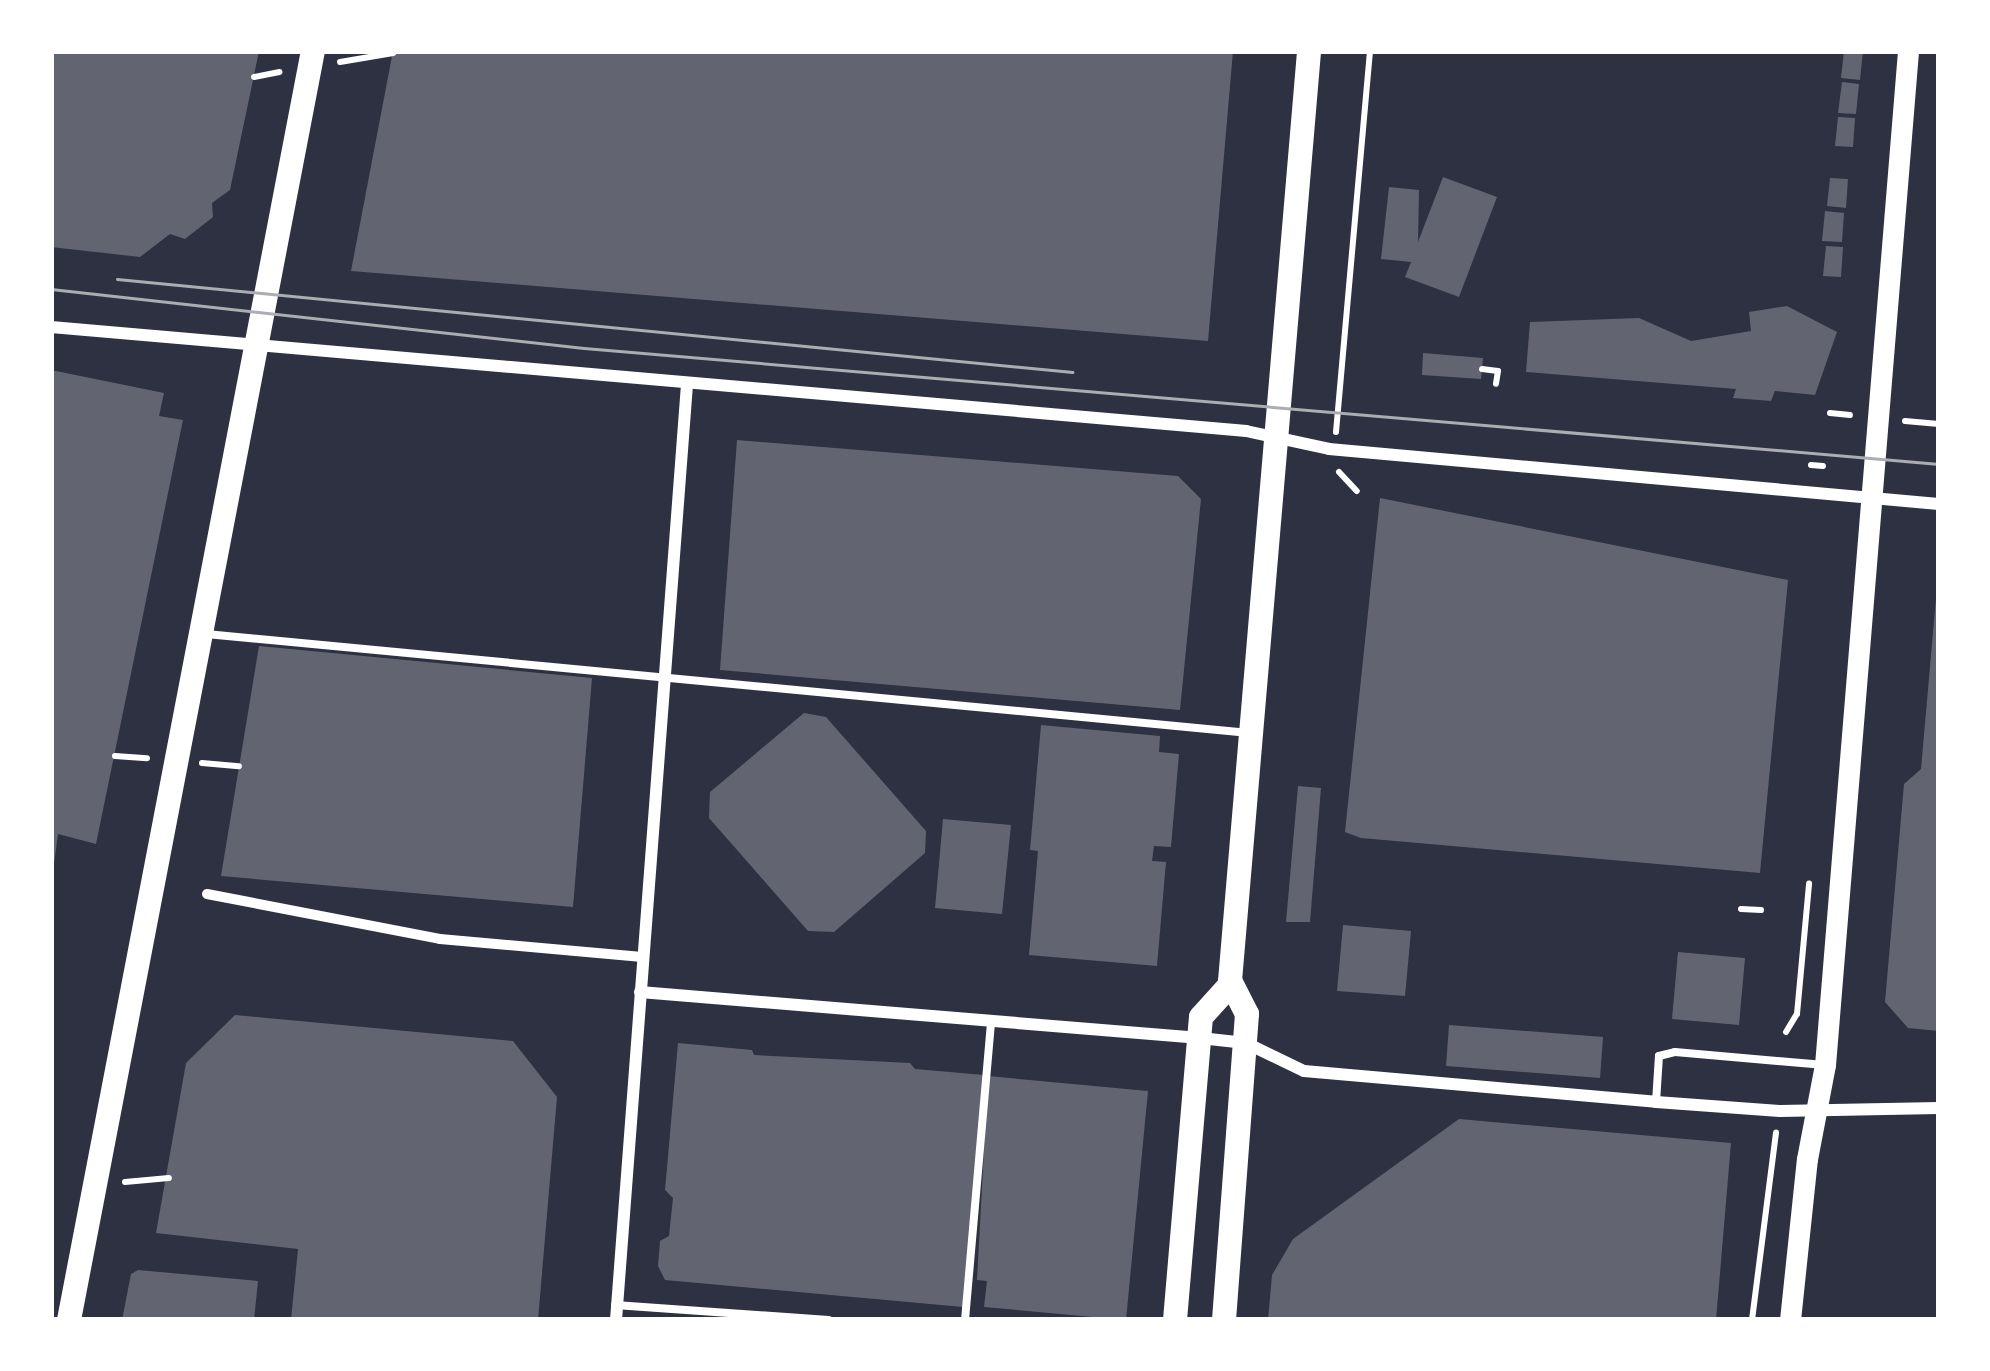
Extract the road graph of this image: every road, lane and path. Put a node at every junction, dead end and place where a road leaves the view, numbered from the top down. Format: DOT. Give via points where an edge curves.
graph roads {
  1 [pos="314,51"];
  2 [pos="1309,51"];
  3 [pos="1370,51"];
  4 [pos="1908,51"];
  5 [pos="51,327"];
  6 [pos="255,349"];
  7 [pos="1482,369"];
  8 [pos="687,383"];
  9 [pos="1496,384"];
  10 [pos="1276,436"];
  11 [pos="1334,449"];
  12 [pos="1810,465"];
  13 [pos="1823,466"];
  14 [pos="1357,491"];
  15 [pos="1870,499"];
  16 [pos="1939,504"];
  17 [pos="199,634"];
  18 [pos="664,679"];
  19 [pos="1250,733"];
  20 [pos="1810,878"];
  21 [pos="207,894"];
  22 [pos="1741,909"];
  23 [pos="1761,910"];
  24 [pos="642,957"];
  25 [pos="1230,985"];
  26 [pos="640,992"];
  27 [pos="1797,1014"];
  28 [pos="991,1021"];
  29 [pos="1786,1032"];
  30 [pos="1223,1041"];
  31 [pos="1789,1060"];
  32 [pos="1825,1065"];
  33 [pos="1656,1102"];
  34 [pos="1939,1108"];
  35 [pos="1780,1111"];
  36 [pos="1817,1111"];
  37 [pos="615,1305"];
  38 [pos="69,1320"];
  39 [pos="616,1320"];
  40 [pos="828,1320"];
  41 [pos="964,1320"];
  42 [pos="1175,1320"];
  43 [pos="1224,1320"];
  44 [pos="1752,1320"];
  45 [pos="1790,1320"];
  1 -- 6 [label="main road"];
  2 -- 10 [label="main road"];
  3 -- 11 [label="path"];
  4 -- 15 [label="street"];
  5 -- 6 [label="street"];
  6 -- 8 [label="street"];
  6 -- 17 [label="main road"];
  7 -- 9 [label="path" via="1498,370"];
  8 -- 10 [label="street"];
  8 -- 18 [label="street"];
  10 -- 11 [label="street"];
  10 -- 19 [label="main road"];
  11 -- 14 [label="path" via="1333,465"];
  11 -- 15 [label="street"];
  12 -- 13 [label="path"];
  15 -- 16 [label="street"];
  15 -- 32 [label="street"];
  17 -- 18 [label="lane"];
  17 -- 38 [label="main road"];
  18 -- 19 [label="lane"];
  18 -- 24 [label="street"];
  19 -- 25 [label="main road"];
  20 -- 27 [label="path"];
  21 -- 24 [label="street" via="440,940"];
  22 -- 23 [label="path"];
  24 -- 26 [label="street"];
  25 -- 30 [label="main road" via="1247,1014"];
  25 -- 30 [label="main road" via="1202,1018"];
  26 -- 28 [label="street"];
  26 -- 37 [label="street"];
  27 -- 29 [label="path"];
  27 -- 31 [label="path"];
  28 -- 30 [label="street"];
  28 -- 41 [label="lane"];
  30 -- 33 [label="street" via="1304,1071"];
  30 -- 42 [label="main road"];
  30 -- 43 [label="main road"];
  31 -- 32 [label="lane"];
  31 -- 33 [label="lane" via="1659,1056"];
  32 -- 36 [label="street"];
  33 -- 35 [label="street"];
  34 -- 36 [label="street"];
  35 -- 36 [label="street"];
  35 -- 44 [label="path"];
  36 -- 45 [label="street"];
  37 -- 39 [label="street"];
  37 -- 40 [label="lane"];
}
